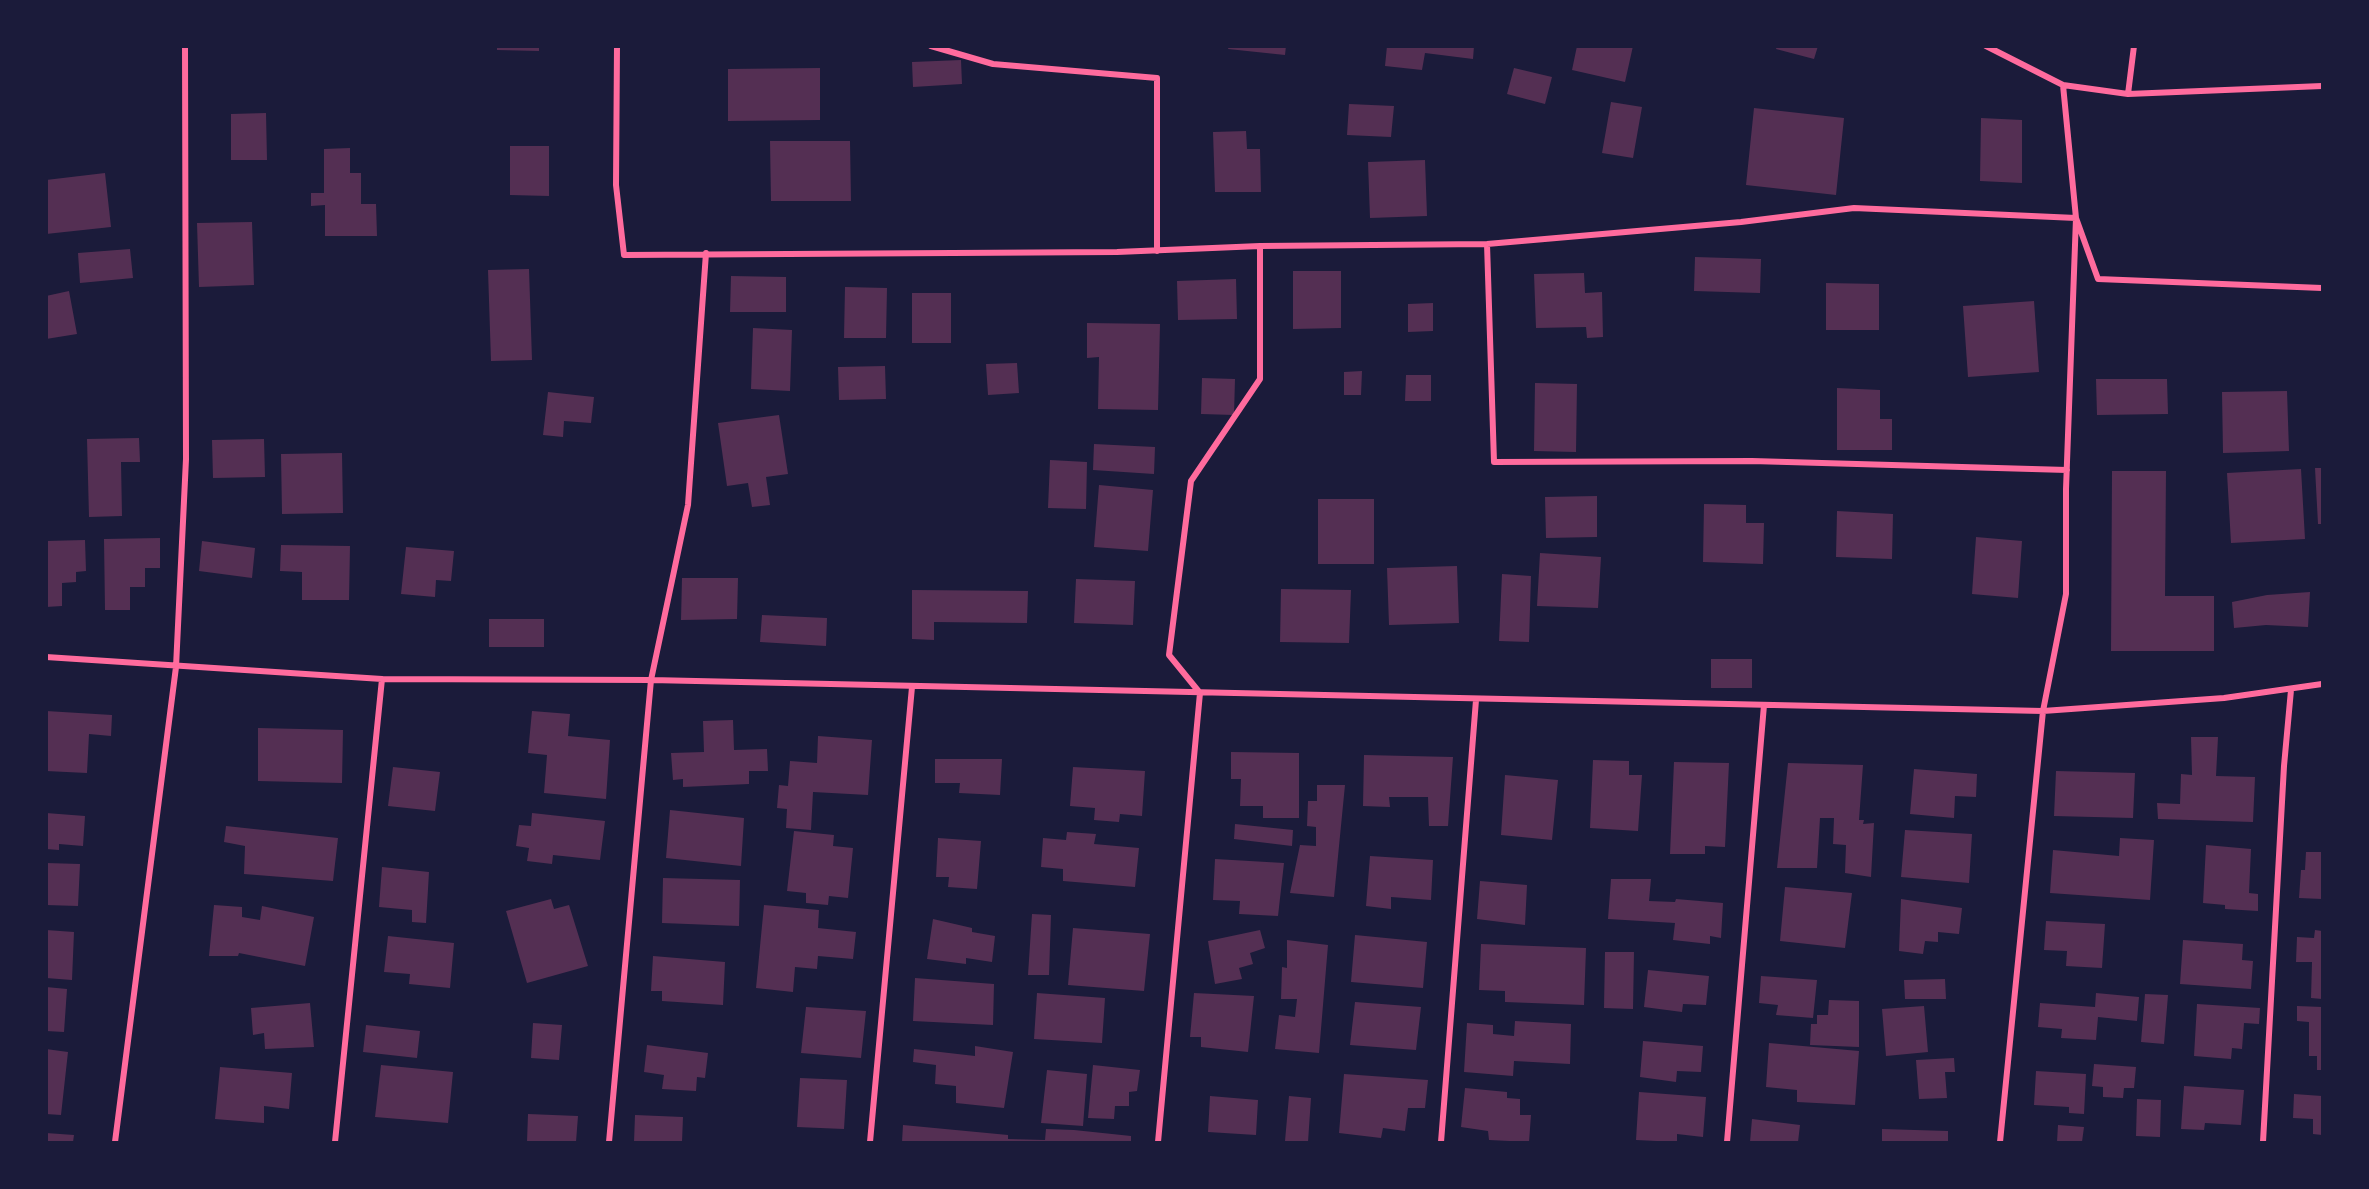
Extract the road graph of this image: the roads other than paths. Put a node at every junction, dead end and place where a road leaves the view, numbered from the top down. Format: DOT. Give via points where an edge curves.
graph roads {
  1 [pos="185,46"];
  2 [pos="617,46"];
  3 [pos="931,46"];
  4 [pos="1986,46"];
  5 [pos="2134,46"];
  6 [pos="2062,85"];
  7 [pos="2322,86"];
  8 [pos="2128,94"];
  9 [pos="2076,218"];
  10 [pos="1486,244"];
  11 [pos="1260,246"];
  12 [pos="1157,250"];
  13 [pos="706,253"];
  14 [pos="2322,288"];
  15 [pos="2067,470"];
  16 [pos="46,657"];
  17 [pos="176,668"];
  18 [pos="382,679"];
  19 [pos="651,680"];
  20 [pos="2322,684"];
  21 [pos="912,687"];
  22 [pos="2291,690"];
  23 [pos="1200,693"];
  24 [pos="1476,700"];
  25 [pos="1764,705"];
  26 [pos="2043,711"];
  27 [pos="115,1143"];
  28 [pos="335,1143"];
  29 [pos="609,1143"];
  30 [pos="870,1143"];
  31 [pos="1158,1143"];
  32 [pos="1441,1143"];
  33 [pos="1727,1143"];
  34 [pos="2000,1143"];
  35 [pos="2263,1143"];
  1 -- 17 [label="street" via="186,459"];
  2 -- 13 [label="street" via="616,185 624,255"];
  3 -- 12 [label="street" via="993,64 1157,78"];
  4 -- 6 [label="street"];
  5 -- 8 [label="street"];
  6 -- 8 [label="street"];
  6 -- 9 [label="street"];
  7 -- 8 [label="street"];
  9 -- 10 [label="street" via="1854,208"];
  9 -- 14 [label="street" via="2098,279"];
  9 -- 15 [label="street"];
  10 -- 11 [label="street"];
  10 -- 15 [label="street" via="1494,462 1752,461"];
  11 -- 12 [label="street"];
  11 -- 23 [label="street" via="1260,379 1191,481 1169,655"];
  12 -- 13 [label="street"];
  13 -- 19 [label="street" via="688,505"];
  15 -- 26 [label="street" via="2066,594"];
  16 -- 17 [label="street"];
  17 -- 18 [label="street"];
  17 -- 27 [label="street"];
  18 -- 19 [label="street"];
  18 -- 28 [label="street"];
  19 -- 21 [label="street"];
  19 -- 29 [label="street"];
  20 -- 22 [label="street"];
  21 -- 23 [label="street"];
  21 -- 30 [label="street"];
  22 -- 26 [label="street"];
  22 -- 35 [label="street"];
  23 -- 24 [label="street"];
  23 -- 31 [label="street"];
  24 -- 25 [label="street"];
  24 -- 32 [label="street"];
  25 -- 26 [label="street"];
  25 -- 33 [label="street"];
  26 -- 34 [label="street"];
}
